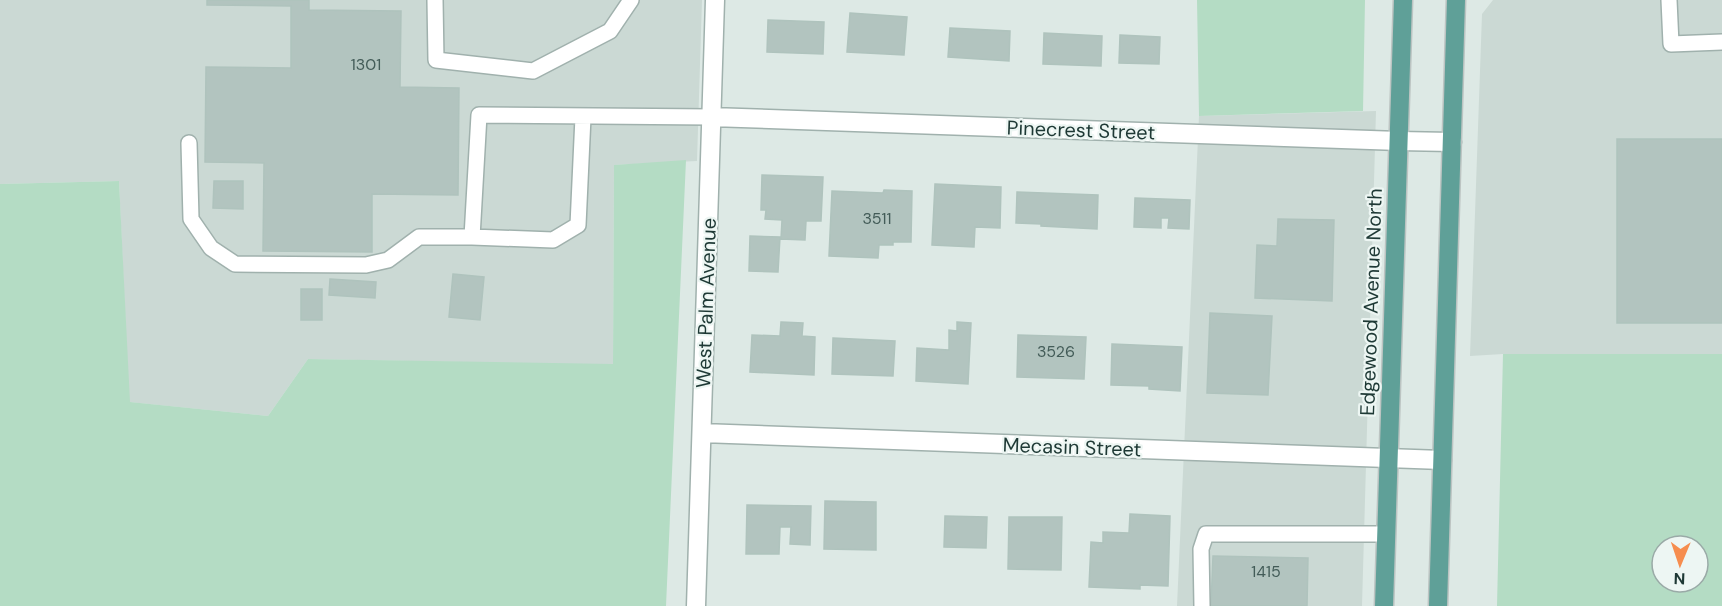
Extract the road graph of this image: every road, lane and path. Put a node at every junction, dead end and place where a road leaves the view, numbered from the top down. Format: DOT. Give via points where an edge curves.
graph roads {
  1 [pos="435,0"];
  2 [pos="630,0"];
  3 [pos="715,0"];
  4 [pos="1403,0"];
  5 [pos="1456,0"];
  6 [pos="1669,0"];
  7 [pos="1722,42"];
  8 [pos="583,117"];
  9 [pos="711,117"];
  10 [pos="1399,141"];
  11 [pos="1452,142"];
  12 [pos="189,143"];
  13 [pos="472,237"];
  14 [pos="702,433"];
  15 [pos="1389,458"];
  16 [pos="1442,460"];
  17 [pos="1386,534"];
  18 [pos="696,606"];
  19 [pos="1202,606"];
  20 [pos="1384,606"];
  21 [pos="1438,606"];
  1 -- 2 [label="lane" via="436,60 533,71 610,31"];
  3 -- 9 [label="street, West Palm Avenue"];
  4 -- 10 [label="main road, Edgewood Avenue North"];
  5 -- 11 [label="main road"];
  6 -- 7 [label="lane" via="1671,44"];
  8 -- 9 [label="lane"];
  8 -- 13 [label="lane" via="578,225 553,240"];
  8 -- 13 [label="lane" via="479,115"];
  9 -- 10 [label="street, Pinecrest Street"];
  9 -- 14 [label="street, West Palm Avenue"];
  10 -- 11 [label="street, Pinecrest Street"];
  10 -- 15 [label="main road, Edgewood Avenue North"];
  11 -- 16 [label="main road"];
  12 -- 13 [label="lane" via="191,219 211,248 235,264 366,265 388,260 420,237"];
  14 -- 15 [label="street, Mecasin Street"];
  14 -- 18 [label="street, West Palm Avenue"];
  15 -- 16 [label="street, Mecasin Street"];
  15 -- 17 [label="main road, Edgewood Avenue North"];
  16 -- 21 [label="main road"];
  17 -- 19 [label="lane" via="1206,534 1201,549"];
  17 -- 20 [label="main road, Edgewood Avenue North"];
}
